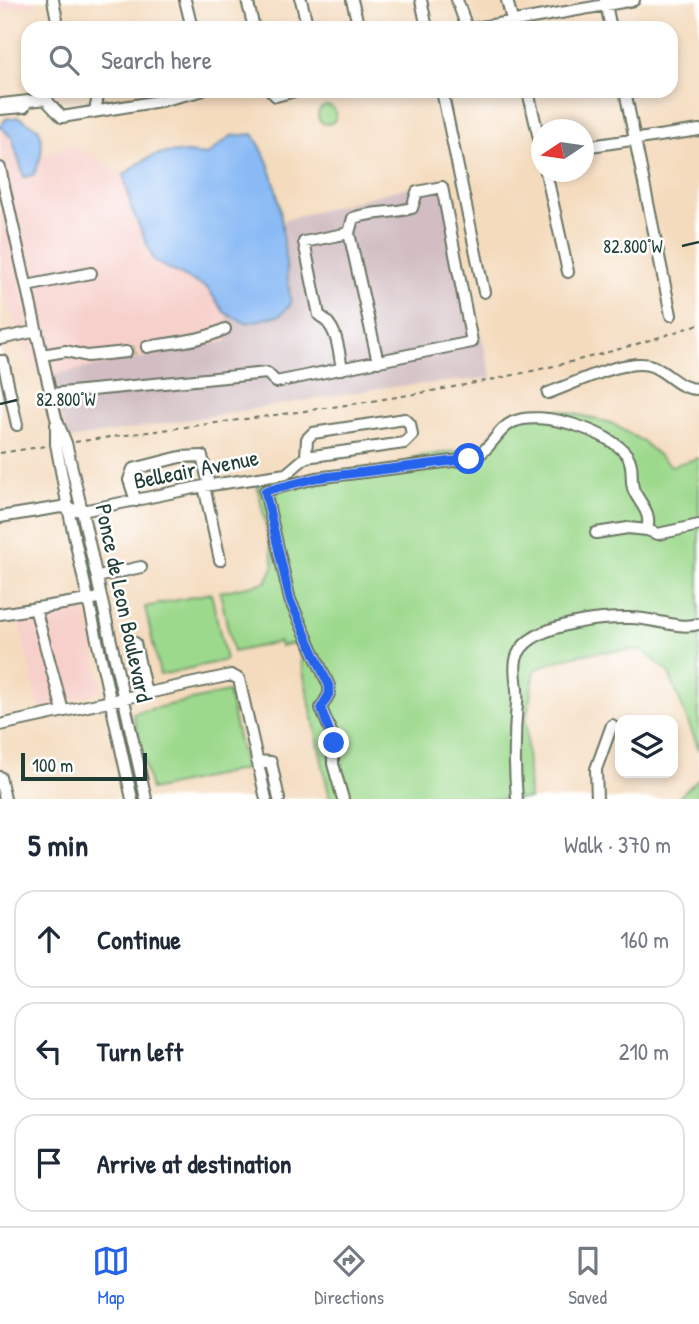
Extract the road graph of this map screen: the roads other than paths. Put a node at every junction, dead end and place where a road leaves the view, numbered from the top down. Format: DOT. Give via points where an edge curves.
graph roads {
  1 [pos="52,0"];
  2 [pos="185,0"];
  3 [pos="247,0"];
  4 [pos="301,0"];
  5 [pos="352,0"];
  6 [pos="421,0"];
  7 [pos="457,0"];
  8 [pos="507,0"];
  9 [pos="634,0"];
  10 [pos="605,2"];
  11 [pos="57,21"];
  12 [pos="190,21"];
  13 [pos="252,21"];
  14 [pos="306,21"];
  15 [pos="357,21"];
  16 [pos="426,21"];
  17 [pos="464,21"];
  18 [pos="512,21"];
  19 [pos="526,21"];
  20 [pos="609,21"];
  21 [pos="38,98"];
  22 [pos="47,98"];
  23 [pos="98,98"];
  24 [pos="164,98"];
  25 [pos="443,98"];
  26 [pos="529,98"];
  27 [pos="626,98"];
  28 [pos="0,109"];
  29 [pos="95,111"];
  30 [pos="534,119"];
  31 [pos="699,130"];
  32 [pos="635,139"];
  33 [pos="594,145"];
  34 [pos="0,168"];
  35 [pos="548,182"];
  36 [pos="349,233"];
  37 [pos="90,272"];
  38 [pos="568,272"];
  39 [pos="27,286"];
  40 [pos="484,292"];
  41 [pos="671,315"];
  42 [pos="225,330"];
  43 [pos="37,331"];
  44 [pos="0,339"];
  45 [pos="147,347"];
  46 [pos="126,352"];
  47 [pos="42,355"];
  48 [pos="0,361"];
  49 [pos="378,362"];
  50 [pos="342,369"];
  51 [pos="699,389"];
  52 [pos="548,393"];
  53 [pos="51,394"];
  54 [pos="17,425"];
  55 [pos="61,444"];
  56 [pos="306,457"];
  57 [pos="207,486"];
  58 [pos="135,501"];
  59 [pos="68,508"];
  60 [pos="82,511"];
  61 [pos="0,517"];
  62 [pos="699,525"];
  63 [pos="647,530"];
  64 [pos="596,533"];
  65 [pos="220,560"];
  66 [pos="141,567"];
  67 [pos="97,577"];
  68 [pos="102,598"];
  69 [pos="87,600"];
  70 [pos="35,608"];
  71 [pos="0,614"];
  72 [pos="699,624"];
  73 [pos="135,643"];
  74 [pos="146,693"];
  75 [pos="124,698"];
  76 [pos="110,701"];
  77 [pos="63,711"];
  78 [pos="0,725"];
  79 [pos="612,725"];
  80 [pos="257,761"];
  81 [pos="0,777"];
  82 [pos="3,795"];
  83 [pos="132,799"];
  84 [pos="146,799"];
  85 [pos="266,799"];
  86 [pos="279,799"];
  87 [pos="342,799"];
  88 [pos="517,799"];
  89 [pos="597,799"];
  1 -- 11 [label="street"];
  2 -- 12 [label="street"];
  3 -- 13 [label="street"];
  4 -- 14 [label="street"];
  5 -- 15 [label="street"];
  6 -- 16 [label="street"];
  7 -- 17 [label="street"];
  8 -- 18 [label="street"];
  9 -- 10 [label="street"];
  10 -- 19 [label="street"];
  10 -- 20 [label="street"];
  21 -- 28 [label="street" via="2,104"];
  22 -- 29 [label="street" via="62,117"];
  23 -- 29 [label="street"];
  24 -- 29 [label="street"];
  25 -- 40 [label="street"];
  26 -- 30 [label="street"];
  27 -- 32 [label="street"];
  31 -- 32 [label="street"];
  32 -- 33 [label="street"];
  32 -- 41 [label="street"];
  34 -- 39 [label="street, Ponce de Leon Boulevard"];
  35 -- 38 [label="street"];
  36 -- 49 [label="street"];
  36 -- 49 [label="street" via="353,218 412,208 417,192 442,187 472,342"];
  36 -- 50 [label="street" via="304,243 319,316 335,331"];
  37 -- 39 [label="street"];
  39 -- 43 [label="street, Ponce de Leon Boulevard"];
  42 -- 45 [label="street" via="204,340"];
  43 -- 44 [label="street"];
  43 -- 47 [label="street, Ponce de Leon Boulevard"];
  46 -- 47 [label="street"];
  47 -- 53 [label="street, Ponce de Leon Boulevard"];
  48 -- 54 [label="street"];
  49 -- 50 [label="street"];
  50 -- 53 [label="street" via="276,382 267,373"];
  51 -- 52 [label="street" via="688,390 650,365 626,365"];
  53 -- 55 [label="street, Ponce de Leon Boulevard"];
  55 -- 59 [label="street, Ponce de Leon Boulevard"];
  55 -- 60 [label="street, Ponce de Leon Boulevard"];
  56 -- 56 [label="street" via="404,443 412,435 410,424 405,419 313,433 307,439"];
  56 -- 57 [label="street, Belleair Avenue" via="292,472"];
  57 -- 58 [label="street, Belleair Avenue"];
  57 -- 58 [label="street" via="202,456 180,457 133,470 129,480"];
  57 -- 65 [label="street"];
  58 -- 60 [label="street, Belleair Avenue"];
  59 -- 60 [label="street"];
  59 -- 61 [label="street"];
  59 -- 69 [label="street, Ponce de Leon Boulevard"];
  60 -- 67 [label="street, Ponce de Leon Boulevard"];
  62 -- 63 [label="street" via="658,534"];
  63 -- 64 [label="street"];
  63 -- 87 [label="street" via="648,514 634,491 626,454 574,426 537,417 512,422 486,451 469,459 316,478 265,491 290,600 329,686 321,708 333,737 333,764"];
  66 -- 67 [label="street"];
  67 -- 68 [label="street, Ponce de Leon Boulevard"];
  68 -- 69 [label="street"];
  68 -- 75 [label="street, Ponce de Leon Boulevard"];
  69 -- 70 [label="street"];
  69 -- 76 [label="street, Ponce de Leon Boulevard"];
  70 -- 71 [label="street"];
  70 -- 77 [label="street"];
  72 -- 88 [label="street" via="684,628 654,619 590,619 548,632 522,648 516,660 513,737"];
  73 -- 74 [label="street"];
  74 -- 75 [label="street"];
  74 -- 80 [label="street" via="231,675 239,679"];
  75 -- 76 [label="street"];
  75 -- 84 [label="street, Ponce de Leon Boulevard"];
  76 -- 77 [label="street"];
  76 -- 83 [label="street, Ponce de Leon Boulevard"];
  77 -- 78 [label="street"];
  79 -- 89 [label="street" via="596,769"];
  80 -- 85 [label="street"];
  80 -- 86 [label="street" via="271,762"];
  81 -- 82 [label="street"];
}
